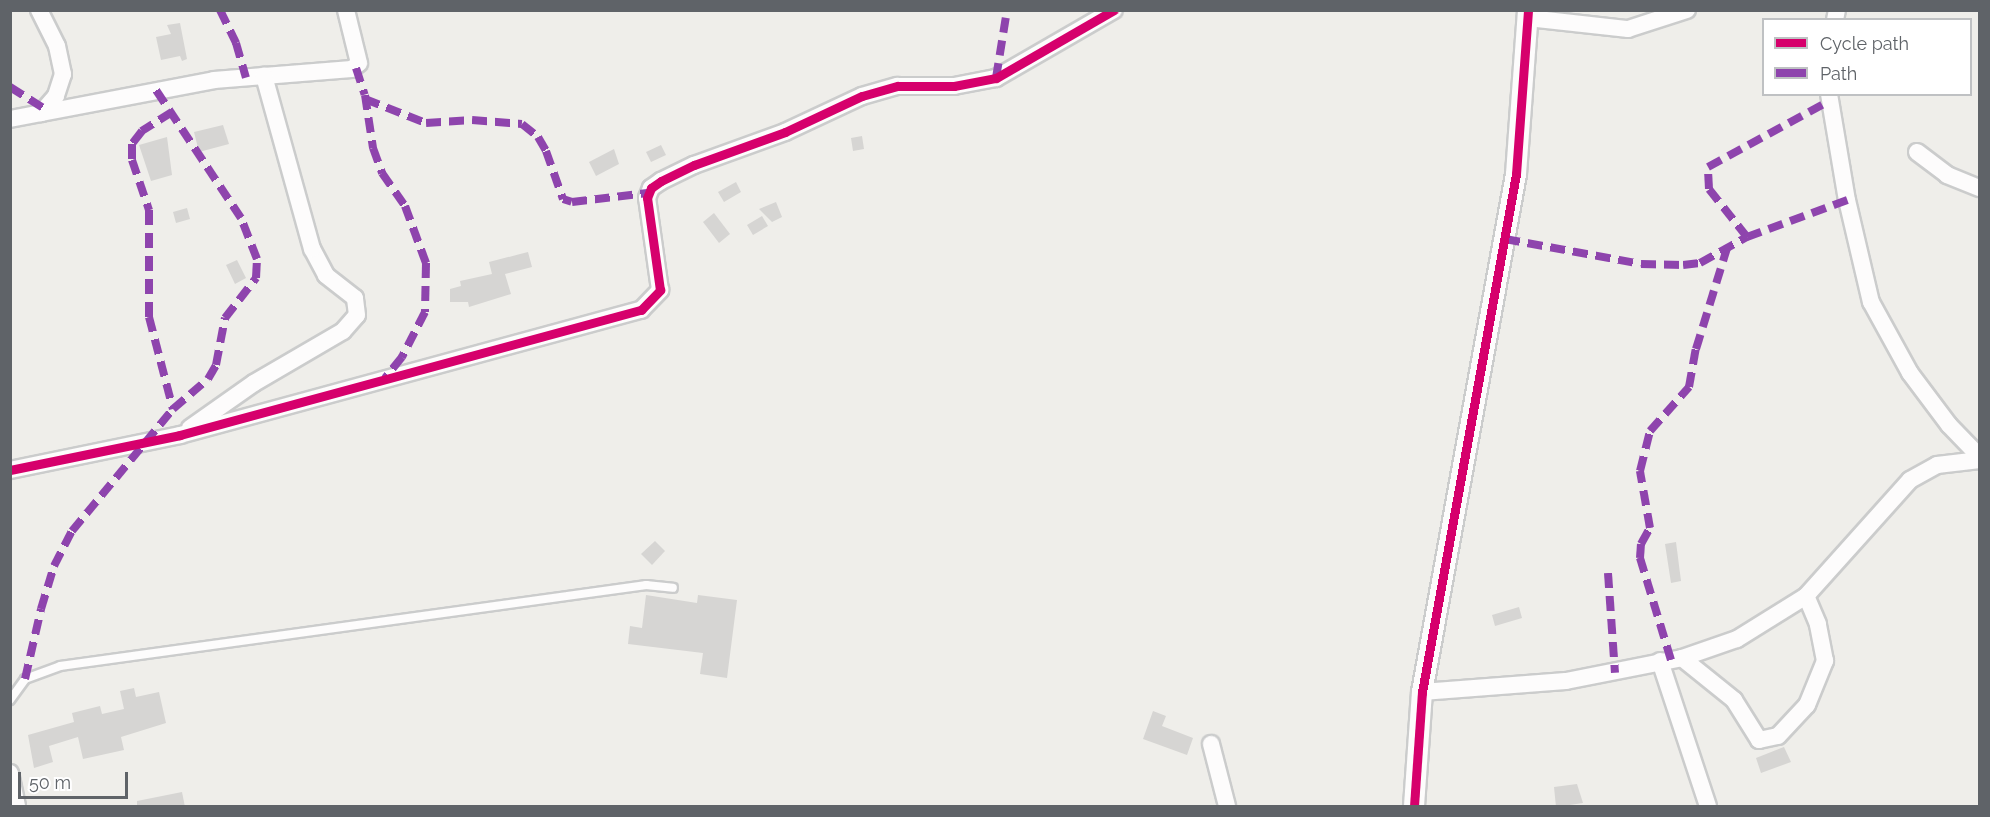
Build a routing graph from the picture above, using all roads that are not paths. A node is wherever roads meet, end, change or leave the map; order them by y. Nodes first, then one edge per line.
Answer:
1 (39, 10) edge
2 (346, 10) edge
3 (1114, 10) edge
4 (1687, 10) edge
5 (1528, 14) edge
6 (264, 76) junction
7 (1829, 96) edge
8 (41, 113) junction
9 (10, 119) edge
10 (1917, 152) dead end
11 (1980, 188) edge
12 (180, 435) junction
13 (1980, 459) edge
14 (10, 470) edge
15 (673, 588) dead end
16 (1806, 596) junction
17 (1682, 658) junction
18 (1660, 662) junction
19 (1422, 692) junction
20 (10, 700) edge
21 (1211, 744) dead end
22 (10, 773) edge
23 (17, 807) edge
24 (1227, 807) edge
25 (1414, 807) edge
26 (1708, 807) edge

1 - 8 street
2 - 6 street
3 - 12 street
4 - 5 street
5 - 19 street
6 - 8 street
6 - 12 street
7 - 13 street
8 - 9 street
10 - 11 street
12 - 14 street
13 - 16 street
15 - 20 lane
16 - 17 street
16 - 17 street
17 - 18 street
18 - 19 street
18 - 26 street
19 - 25 street
21 - 24 street
22 - 23 street

